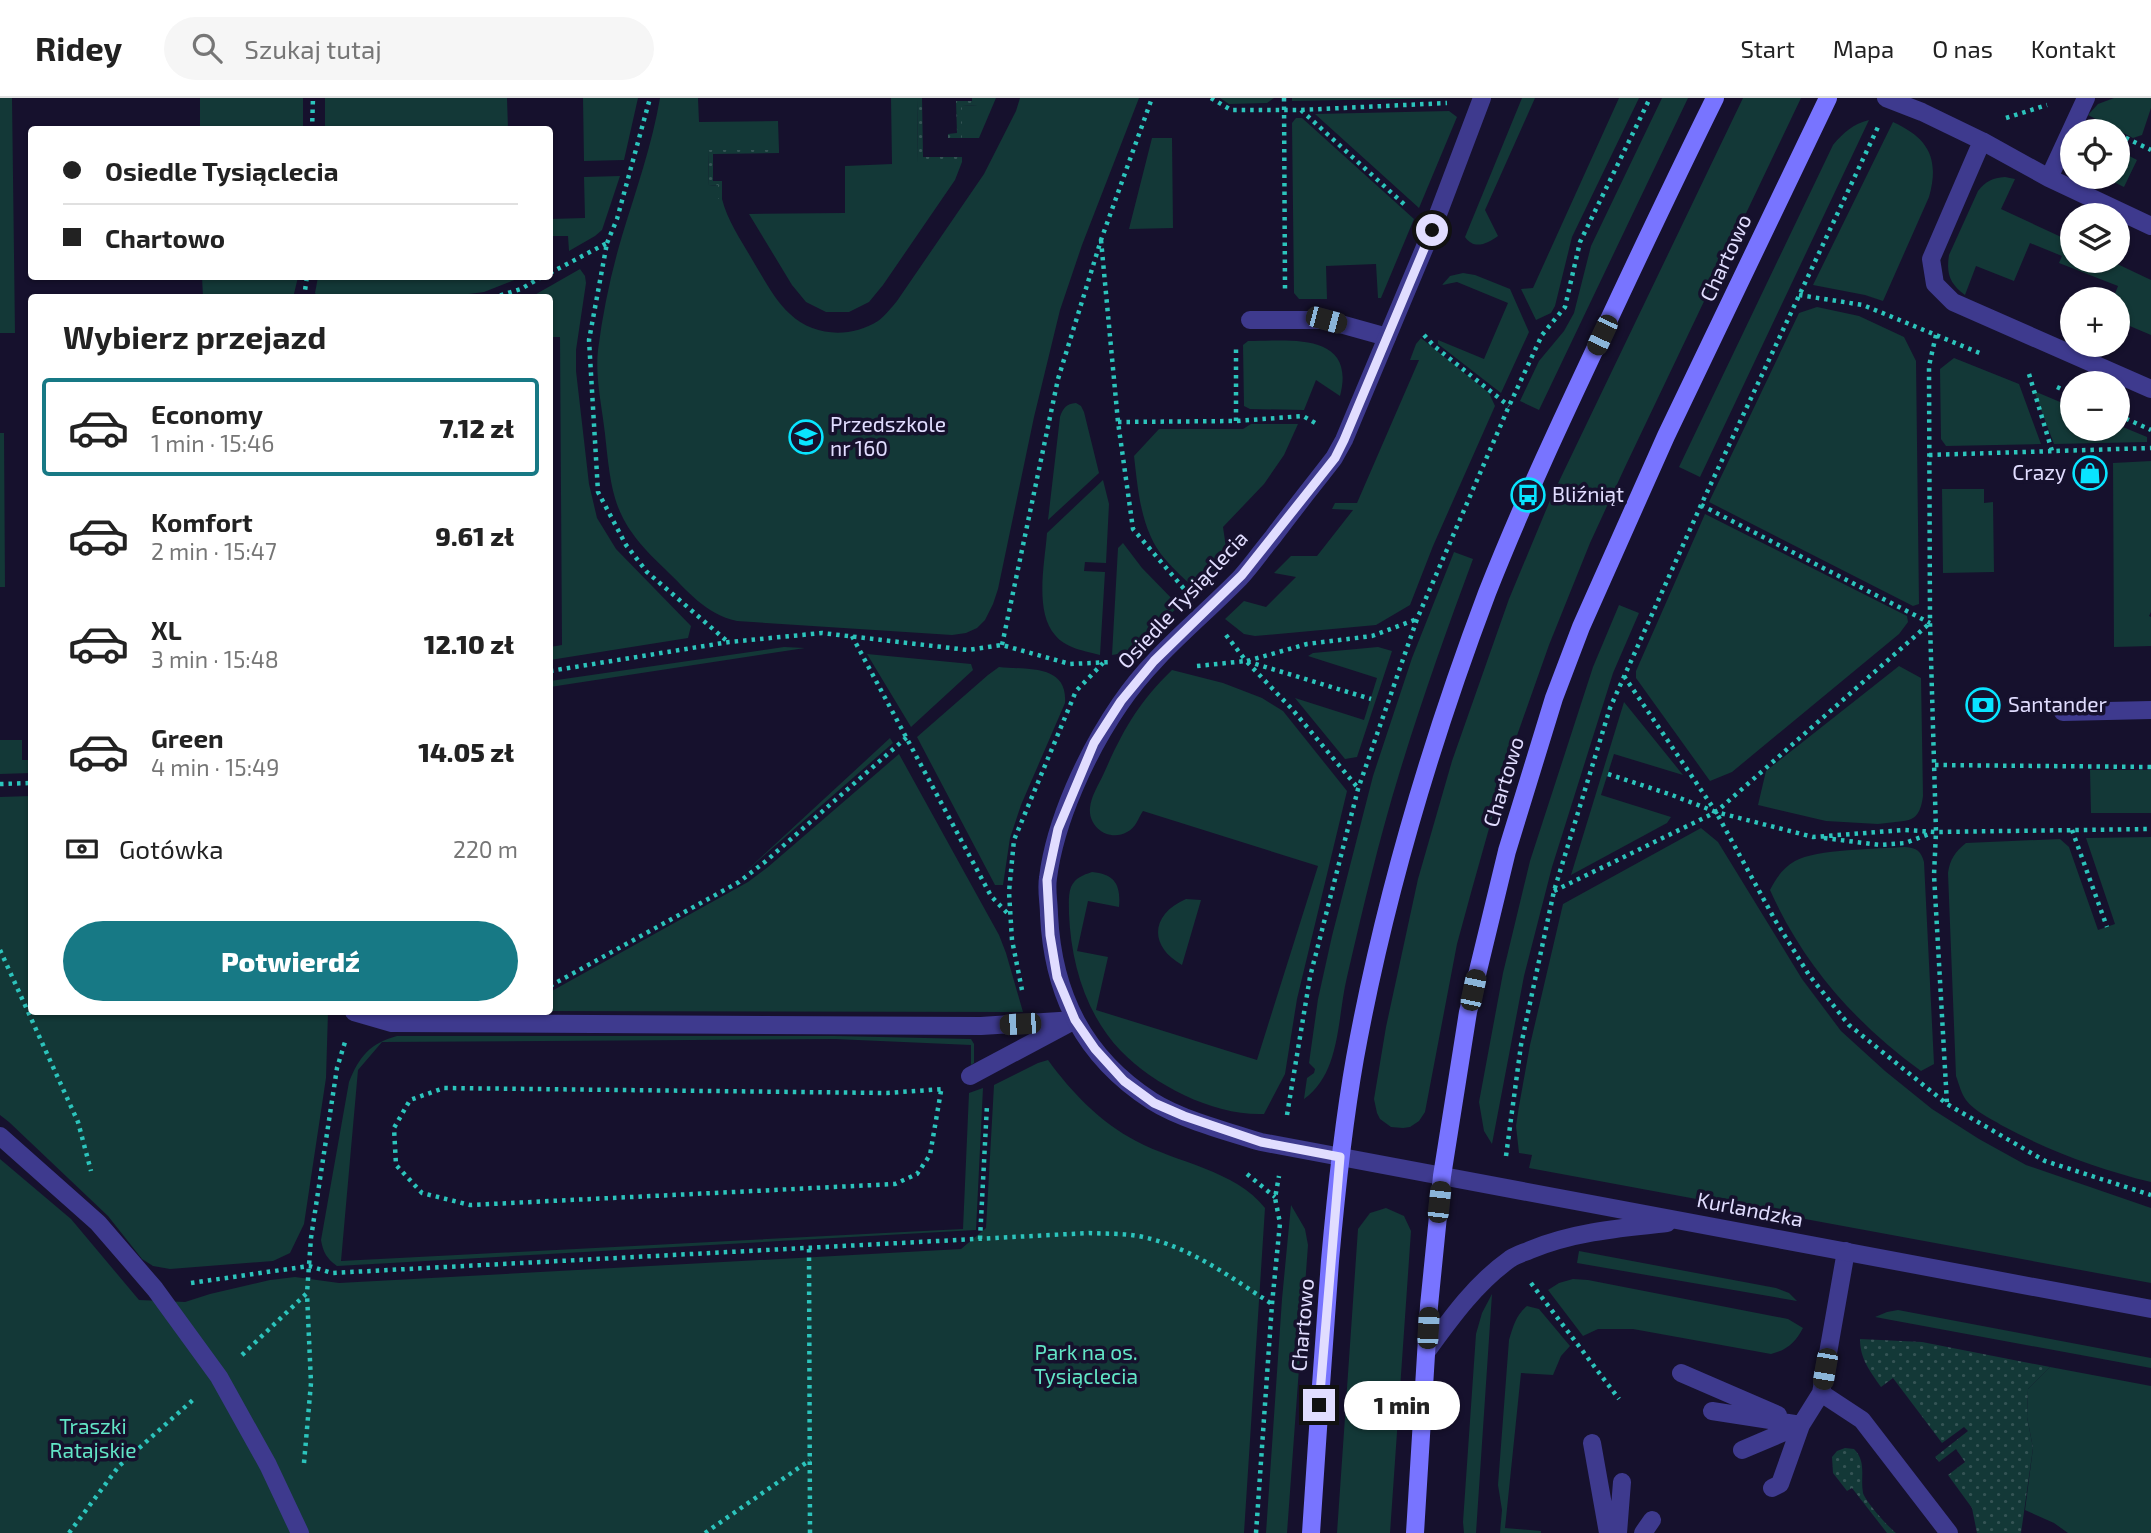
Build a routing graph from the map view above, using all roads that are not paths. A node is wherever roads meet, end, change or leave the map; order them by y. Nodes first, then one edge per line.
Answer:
1 (1714, 98) edge
2 (1828, 98) edge
3 (1886, 98) edge
4 (2086, 98) edge
5 (1480, 101) edge
6 (1982, 141) junction
7 (2049, 178) junction
8 (2151, 226) edge
9 (1250, 320) dead end
10 (1387, 337) junction
11 (2151, 388) edge
12 (2151, 710) edge
13 (2063, 712) dead end
14 (364, 1015) edge
15 (1075, 1020) junction
16 (970, 1076) dead end
17 (0, 1136) edge
18 (1340, 1157) junction
19 (1442, 1176) junction
20 (1687, 1221) junction
21 (1846, 1251) junction
22 (2151, 1309) edge
23 (1427, 1351) junction
24 (1681, 1373) dead end
25 (1821, 1393) junction
26 (1712, 1411) dead end
27 (1801, 1425) junction
28 (1592, 1443) dead end
29 (1742, 1450) dead end
30 (1622, 1482) dead end
31 (1772, 1488) dead end
32 (300, 1533) edge
33 (1311, 1533) edge
34 (1415, 1533) edge
35 (1608, 1533) edge
36 (1618, 1533) edge
37 (1949, 1533) edge

1 - 18 street, Chartowo
2 - 19 street, Chartowo
3 - 6 street
4 - 7 street
5 - 10 street, Osiedle Tysiąclecia
6 - 7 street
6 - 11 street
7 - 8 street
9 - 10 street
10 - 15 street, Osiedle Tysiąclecia
12 - 13 street
14 - 15 street
15 - 16 street
15 - 18 street, Osiedle Tysiąclecia
17 - 32 street
18 - 19 street, Kurlandzka
18 - 33 street, Chartowo
19 - 20 street, Kurlandzka
19 - 23 street, Chartowo
20 - 21 street, Kurlandzka
20 - 23 street
21 - 22 street, Kurlandzka
21 - 25 street
23 - 34 street, Chartowo
24 - 27 street
25 - 27 street
25 - 37 street
26 - 27 street
27 - 29 street
27 - 31 street
28 - 35 street
30 - 36 street

